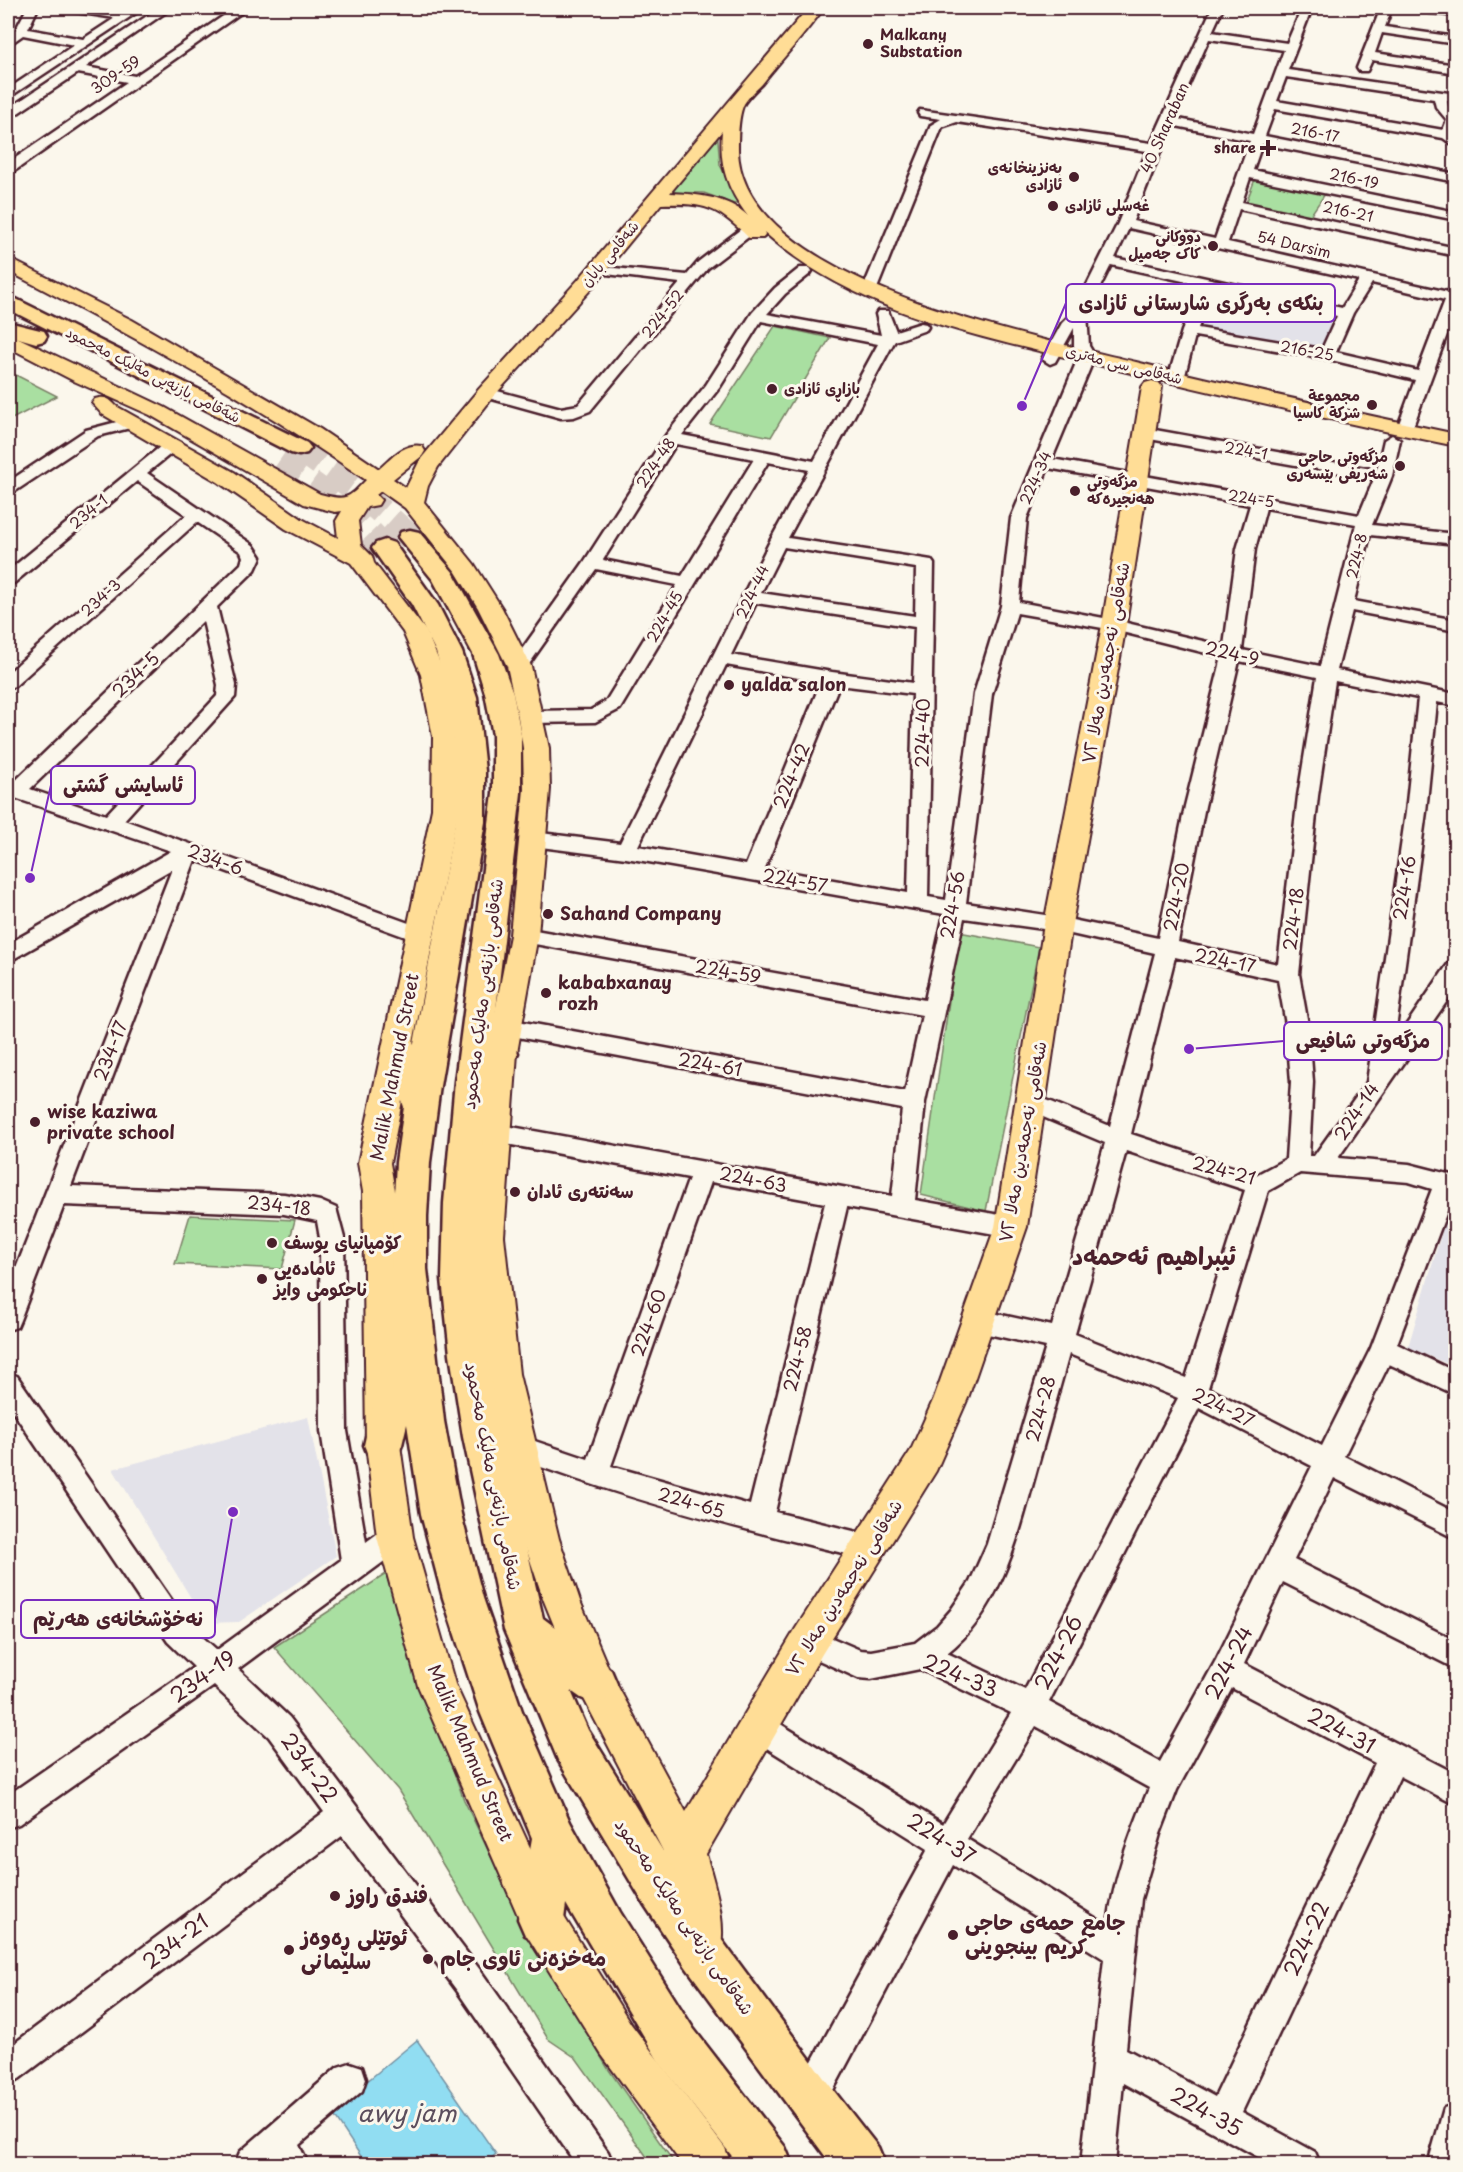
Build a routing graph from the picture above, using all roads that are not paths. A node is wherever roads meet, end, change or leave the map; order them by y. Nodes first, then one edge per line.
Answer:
1 (32, 8) edge
2 (69, 8) edge
3 (139, 8) edge
4 (166, 8) edge
5 (242, 8) edge
6 (1217, 8) edge
7 (1307, 8) edge
8 (1386, 8) edge
9 (1453, 11) edge
10 (126, 16) junction
11 (1406, 18) edge
12 (798, 20) edge
13 (1377, 30) junction
14 (21, 31) junction
15 (1205, 35) junction
16 (8, 40) edge
17 (1455, 41) edge
18 (85, 43) junction
19 (1292, 47) junction
20 (1368, 56) junction
21 (77, 69) junction
22 (1455, 69) edge
23 (1281, 72) junction
24 (137, 80) junction
25 (1357, 84) junction
26 (8, 94) edge
27 (1440, 96) junction
28 (1455, 98) edge
29 (1270, 104) junction
30 (735, 105) junction
31 (8, 114) edge
32 (1168, 121) junction
33 (1258, 139) junction
34 (1156, 148) junction
35 (1451, 156) edge
36 (9, 167) edge
37 (1246, 173) junction
38 (656, 198) junction
39 (1234, 204) junction
40 (1327, 207) junction
41 (1455, 216) edge
42 (1125, 223) junction
43 (750, 229) junction
44 (1220, 245) junction
45 (1455, 252) edge
46 (789, 253) junction
47 (1106, 260) junction
48 (8, 264) edge
49 (598, 269) junction
50 (805, 271) junction
51 (1367, 279) junction
52 (691, 280) junction
53 (8, 282) edge
54 (1209, 283) junction
55 (585, 284) junction
56 (869, 291) junction
57 (1454, 295) edge
58 (548, 297) dead end
59 (8, 301) edge
60 (1080, 313) junction
61 (1346, 313) junction
62 (883, 314) junction
63 (757, 316) junction
64 (8, 320) edge
65 (921, 327) junction
66 (8, 329) edge
67 (1189, 331) junction
68 (36, 336) junction
69 (8, 339) edge
70 (888, 340) junction
71 (138, 350) junction
72 (1053, 354) junction
73 (1327, 354) junction
74 (1084, 362) junction
75 (151, 374) junction
76 (212, 374) junction
77 (1424, 377) junction
78 (1164, 383) junction
79 (486, 393) junction
80 (111, 401) junction
81 (132, 423) junction
82 (1144, 433) junction
83 (1398, 434) junction
84 (672, 438) junction
85 (1455, 440) edge
86 (172, 445) junction
87 (298, 448) tunnel mouth
88 (1455, 454) edge
89 (421, 458) junction
90 (763, 458) junction
91 (279, 460) tunnel mouth
92 (1044, 462) junction
93 (818, 467) junction
94 (136, 473) junction
95 (1384, 477) junction
96 (8, 481) edge
97 (1136, 482) junction
98 (294, 487) junction
99 (8, 489) edge
100 (1260, 500) junction
101 (357, 503) junction
102 (389, 508) junction
103 (195, 515) junction
104 (1365, 525) junction
105 (1455, 539) edge
106 (778, 541) junction
107 (591, 563) junction
108 (8, 579) edge
109 (685, 582) junction
110 (751, 597) junction
111 (1345, 604) junction
112 (208, 605) junction
113 (1010, 606) junction
114 (925, 623) junction
115 (1114, 625) junction
116 (1455, 626) edge
117 (1232, 654) junction
118 (721, 659) junction
119 (441, 664) junction
120 (519, 666) junction
121 (1327, 675) junction
122 (832, 678) junction
123 (8, 682) edge
124 (924, 690) junction
125 (1428, 695) junction
126 (1455, 700) edge
127 (531, 717) junction
128 (12, 790) edge
129 (110, 824) junction
130 (532, 839) junction
131 (189, 850) junction
132 (626, 851) junction
133 (753, 873) junction
134 (918, 903) junction
135 (955, 909) junction
136 (1058, 924) junction
137 (421, 935) junction
138 (524, 935) junction
139 (1166, 949) junction
140 (8, 953) edge
141 (1455, 969) edge
142 (1288, 974) junction
143 (933, 1009) junction
144 (505, 1040) junction
145 (399, 1045) junction
146 (1378, 1081) junction
147 (914, 1102) junction
148 (1032, 1103) junction
149 (420, 1108) junction
150 (482, 1122) junction
151 (1118, 1139) junction
152 (1296, 1164) junction
153 (1320, 1166) junction
154 (703, 1171) junction
155 (1258, 1185) junction
156 (1450, 1185) edge
157 (56, 1195) junction
158 (838, 1196) junction
159 (903, 1206) junction
160 (1011, 1227) junction
161 (413, 1308) junction
162 (8, 1320) edge
163 (979, 1321) junction
164 (1060, 1339) junction
165 (1383, 1349) junction
166 (8, 1384) edge
167 (1455, 1384) edge
168 (1194, 1393) junction
169 (383, 1445) junction
170 (518, 1447) junction
171 (1330, 1462) junction
172 (595, 1475) junction
173 (759, 1522) junction
174 (1455, 1527) edge
175 (395, 1537) junction
176 (868, 1546) junction
177 (356, 1566) junction
178 (1278, 1566) junction
179 (525, 1630) junction
180 (809, 1641) junction
181 (921, 1655) junction
182 (1455, 1656) edge
183 (216, 1668) junction
184 (1226, 1670) junction
185 (596, 1684) junction
186 (1030, 1708) junction
187 (759, 1727) junction
188 (1393, 1758) junction
189 (1166, 1781) junction
190 (1455, 1790) edge
191 (8, 1813) edge
192 (344, 1816) junction
193 (554, 1838) junction
194 (948, 1843) junction
195 (686, 1853) junction
196 (660, 1888) junction
197 (541, 1919) junction
198 (702, 1951) junction
199 (1121, 1953) junction
200 (1110, 2058) junction
201 (8, 2068) edge
202 (350, 2079) dead end
203 (810, 2099) junction
204 (1221, 2120) junction
205 (1455, 2120) edge
206 (284, 2154) edge
207 (252, 2164) edge
208 (596, 2164) edge
209 (709, 2164) edge
210 (768, 2164) edge
211 (861, 2164) edge
212 (1098, 2164) edge
213 (1303, 2164) edge
214 (1445, 2164) edge

1 - 14 street
2 - 10 street
3 - 10 street
4 - 21 street
5 - 24 street, 309-59
6 - 15 street, 40 Sharaban
7 - 19 street
8 - 13 street
9 - 11 street
10 - 18 street
11 - 13 street
11 - 17 street
12 - 30 main road, شەقامی بابان
13 - 20 street
14 - 16 street
14 - 18 street
15 - 19 street
15 - 32 street, 40 Sharaban
18 - 26 street
19 - 23 street
20 - 22 street
20 - 25 street
21 - 24 street
21 - 31 street
23 - 25 street
23 - 29 street
24 - 36 street, 309-59
25 - 27 street
27 - 28 street
27 - 35 street
29 - 33 street
29 - 35 street
30 - 38 main road, شەقامی بابان
30 - 46 main road, شەقامی سی مەتری
32 - 33 street, 216-17
32 - 34 street, 40 Sharaban
33 - 35 street, 216-17
33 - 37 street
34 - 42 street, 40 Sharaban
34 - 56 street
37 - 39 street
37 - 40 street, 216-19
38 - 43 main road, شەقامی سی مەتری
38 - 49 main road, شەقامی بابان
39 - 40 street, 216-21
39 - 44 street
40 - 41 street, 216-19
40 - 45 street, 216-21
42 - 44 street, 54 Darsim
42 - 47 street, 40 Sharaban
43 - 46 main road, شەقامی سی مەتری
43 - 52 street, 224-52
44 - 51 street, 54 Darsim
46 - 50 main road, شەقامی سی مەتری
46 - 56 main road, شەقامی سی مەتری
47 - 54 street
47 - 60 street, 40 Sharaban
48 - 76 main road
49 - 52 street
49 - 55 main road, شەقامی بابان
49 - 55 main road
50 - 62 main road, شەقامی سی مەتری
50 - 63 street, 224-48
51 - 57 street, 54 Darsim
51 - 61 street
52 - 79 street, 224-52
53 - 71 main road
54 - 61 street
54 - 67 street
55 - 79 main road, شەقامی بابان
56 - 72 main road, شەقامی سی مەتری
57 - 77 street, 224-8
58 - 89 main road
59 - 75 highway, شەقامی بازنەیی مەلیک مەحمود
60 - 72 street, 40 Sharaban
60 - 74 street, 40 Sharaban
61 - 73 street
62 - 65 main road, شەقامی سی مەتری
62 - 70 street
63 - 70 street
63 - 84 street, 224-48
64 - 68 highway, شەقامی بازنەیی مەلیک مەحمود
65 - 70 street
65 - 72 main road, شەقامی سی مەتری
66 - 68 highway
67 - 73 street, 216-25
67 - 78 street
68 - 91 highway, شەقامی بازنەیی مەلیک مەحمود
69 - 80 main road
70 - 93 street, 224-44
71 - 75 main road
71 - 76 main road
72 - 74 main road, شەقامی سی مەتری
73 - 77 street, 216-25
74 - 78 main road, شەقامی سی مەتری
74 - 92 street, 224-34
75 - 87 highway, شەقامی بازنەیی مەلیک مەحمود
76 - 102 main road
77 - 83 street, 224-8
78 - 82 main road, شەقامی نەجمەدین مەلا ٧٢
78 - 83 main road, شەقامی سی مەتری
79 - 89 main road, شەقامی بابان
80 - 81 main road
80 - 96 street
80 - 98 main road
81 - 86 main road
81 - 99 street
82 - 95 street, 224-1
82 - 97 main road, شەقامی نەجمەدین مەلا ٧٢
83 - 85 main road, شەقامی سی مەتری
83 - 88 main road, شەقامی سی مەتری
83 - 95 street, 224-8
84 - 90 street
84 - 107 street, 224-48
86 - 94 street, 234-1
86 - 102 main road
89 - 102 main road
89 - 102 main road, شەقامی بابان
90 - 93 street
90 - 109 street, 224-45
92 - 97 street, 224-5
92 - 113 street, 224-34
93 - 106 street, 224-44
94 - 103 street
94 - 108 street, 234-1
95 - 104 street, 224-8
97 - 100 street, 224-5
97 - 115 main road, شەقامی نەجمەدین مەلا ٧٢
98 - 101 main road
98 - 102 main road, شەقامی بابان
100 - 104 street, 224-5
100 - 117 street, 224-20
101 - 102 main road
101 - 102 main road
102 - 119 highway, شەقامی بازنەیی مەلیک مەحمود
102 - 120 main road
102 - 150 highway, شەقامی بازنەیی مەلیک مەحمود
103 - 112 street, 234-5
103 - 123 street, 234-3
104 - 105 street, 224-5
104 - 111 street, 224-8
106 - 110 street, 224-44
106 - 114 street, 224-40
107 - 109 street
107 - 120 street, 224-48
109 - 127 street, 224-45
110 - 114 street
110 - 118 street, 224-44
111 - 116 street
111 - 121 street, 224-8
112 - 128 street, 234-5
112 - 129 street
113 - 115 street, 224-9
113 - 135 street, 224-56
114 - 124 street, 224-40
115 - 117 street, 224-9
115 - 136 main road, شەقامی نەجمەدین مەلا ٧٢
117 - 121 street, 224-9
117 - 139 street, 224-20
118 - 122 street
118 - 132 street, 224-44
119 - 137 main road, Malik Mahmud Street
119 - 149 highway, شەقامی بازنەیی مەلیک مەحمود
120 - 127 main road
121 - 125 street, 224-9
121 - 142 street, 224-18
122 - 124 street
122 - 133 street, 224-42
124 - 134 street, 224-40
125 - 126 street, 224-9
125 - 146 street, 224-16
127 - 130 main road
128 - 129 street, 234-6
129 - 131 street, 234-6
130 - 132 street, 224-57
130 - 138 main road
131 - 137 street, 234-6
131 - 140 street
131 - 157 street, 234-17
132 - 133 street, 224-57
133 - 134 street, 224-57
134 - 135 street, 224-57
135 - 136 street, 224-57
135 - 143 street, 224-56
136 - 139 street, 224-17
136 - 148 main road, شەقامی نەجمەدین مەلا ٧٢
137 - 145 main road, Malik Mahmud Street
138 - 143 street, 224-59
138 - 144 main road
139 - 142 street, 224-17
139 - 151 street, 224-20
141 - 146 street, 224-14
142 - 152 street, 224-18
143 - 147 street, 224-56
144 - 147 street, 224-61
144 - 150 main road
145 - 149 highway
145 - 169 main road, Malik Mahmud Street
146 - 153 street, 224-14
147 - 159 street, 224-56
148 - 151 street, 224-21
148 - 160 main road, شەقامی نەجمەدین مەلا ٧٢
149 - 161 highway, شەقامی بازنەیی مەلیک مەحمود
150 - 154 street, 224-63
150 - 170 main road
150 - 179 highway, شەقامی بازنەیی مەلیک مەحمود
151 - 155 street, 224-21
151 - 164 street, 224-28
152 - 153 street
152 - 155 street, 224-21
153 - 156 street
154 - 158 street, 224-63
154 - 172 street, 224-60
155 - 168 street, 224-26
156 - 165 street, 224-24
157 - 162 street, 234-17
157 - 177 street, 234-18
158 - 159 street, 224-63
158 - 173 street, 224-58
159 - 160 street, 224-63
160 - 163 main road, شەقامی نەجمەدین مەلا ٧٢
161 - 169 highway
161 - 193 highway, شەقامی بازنەیی مەلیک مەحمود
163 - 164 street, 224-27
163 - 176 main road, شەقامی نەجمەدین مەلا ٧٢
164 - 168 street, 224-27
164 - 181 street, 224-28
165 - 167 street
165 - 171 street, 224-24
166 - 183 street, 234-22
168 - 171 street, 224-27
168 - 186 street, 224-26
169 - 175 main road, Malik Mahmud Street
170 - 172 street, 224-65
170 - 185 main road
171 - 174 street, 224-27
171 - 178 street, 224-24
172 - 173 street, 224-65
173 - 176 street, 224-65
175 - 177 street, 234-19
175 - 197 main road, Malik Mahmud Street
176 - 180 main road, شەقامی نەجمەدین مەلا ٧٢
177 - 183 street, 234-19
178 - 182 street
178 - 184 street, 224-24
179 - 185 highway
179 - 196 highway, شەقامی بازنەیی مەلیک مەحمود
180 - 181 street, 224-33
180 - 187 main road, شەقامی نەجمەدین مەلا ٧٢
181 - 186 street, 224-33
183 - 191 street, 234-19
183 - 192 street, 234-22
184 - 188 street, 224-31
184 - 189 street, 224-24
185 - 195 main road
186 - 189 street, 224-33
186 - 194 street, 224-26
187 - 194 street, 224-37
187 - 195 main road, شەقامی نەجمەدین مەلا ٧٢
188 - 190 street, 224-31
188 - 204 street, 224-22
189 - 199 street, 224-24
192 - 201 street, 234-21
192 - 208 street, 234-22
193 - 197 highway
193 - 210 highway, شەقامی بازنەیی مەلیک مەحمود
194 - 199 street, 224-37
194 - 203 street, 224-26
195 - 196 main road, شەقامی نەجمەدین مەلا ٧٢
195 - 198 main road
196 - 198 highway, شەقامی بازنەیی مەلیک مەحمود
197 - 209 main road, Malik Mahmud Street
198 - 203 highway, شەقامی بازنەیی مەلیک مەحمود
199 - 200 street, 224-24
200 - 204 street, 224-35
200 - 212 street, 224-24
202 - 206 street
203 - 211 highway, شەقامی بازنەیی مەلیک مەحمود
204 - 213 street, 224-35
205 - 214 street
206 - 207 street

